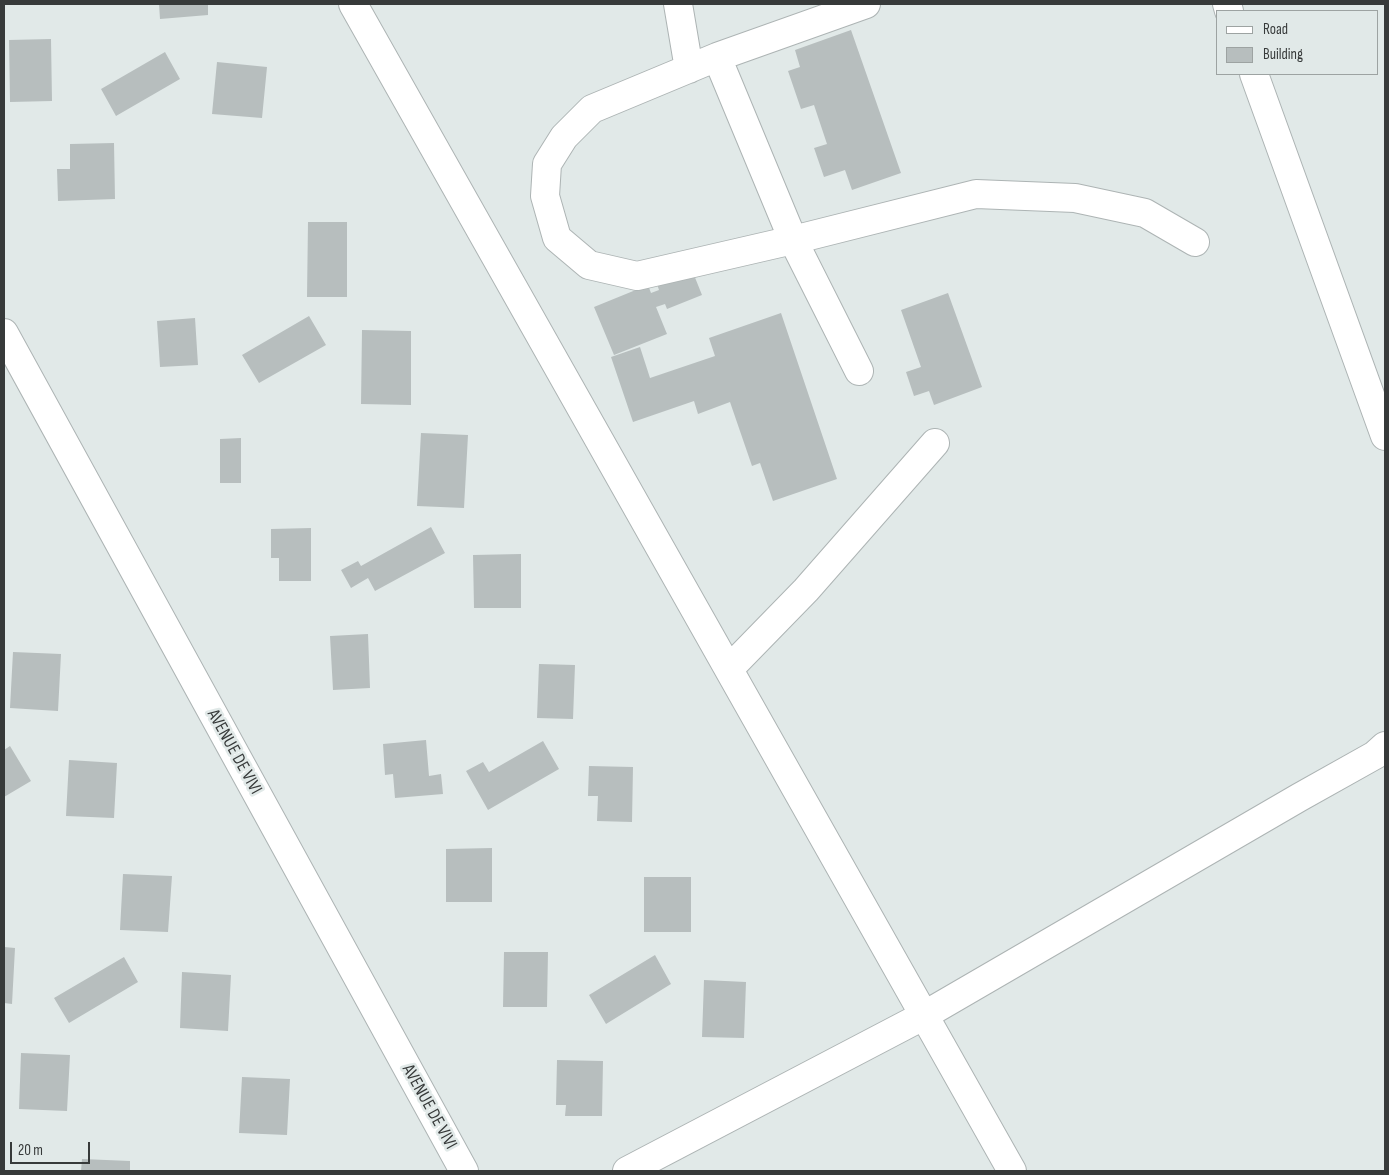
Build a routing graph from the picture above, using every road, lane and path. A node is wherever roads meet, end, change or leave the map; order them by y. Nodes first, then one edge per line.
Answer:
1 (353, 4) edge
2 (678, 4) edge
3 (866, 4) edge
4 (717, 57) junction
5 (689, 69) junction
6 (1254, 75) edge
7 (794, 240) junction
8 (1195, 242) dead end
9 (4, 333) edge
10 (859, 371) dead end
11 (1385, 436) edge
12 (935, 443) dead end
13 (729, 669) junction
14 (1385, 746) edge
15 (923, 1016) junction
16 (464, 1171) edge
17 (626, 1171) edge
18 (1012, 1171) edge

1 - 13 street
2 - 5 street
3 - 4 street
4 - 5 street
4 - 7 street
5 - 7 street
6 - 11 street
7 - 8 street
7 - 10 street
9 - 16 street, AVENUE DE VIVI
12 - 13 street
13 - 15 street
14 - 15 street
15 - 17 street
15 - 18 street

